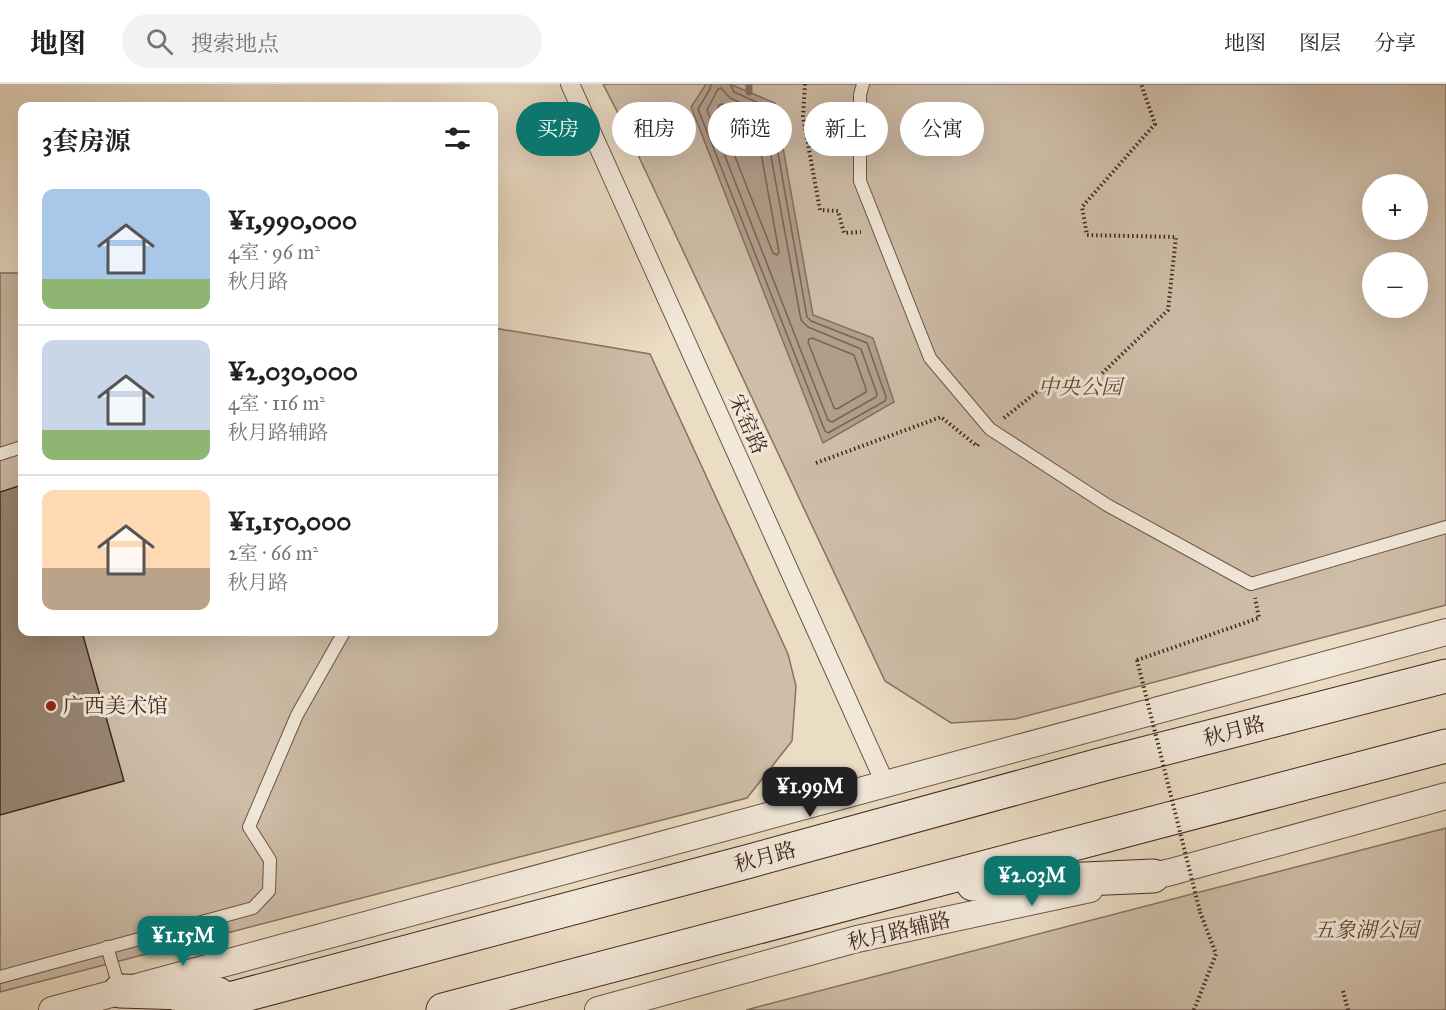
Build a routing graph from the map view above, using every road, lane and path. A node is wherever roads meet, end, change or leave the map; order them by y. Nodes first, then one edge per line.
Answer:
1 (570, 84) edge
2 (805, 84) edge
3 (863, 84) edge
4 (1140, 84) edge
5 (879, 231) junction
6 (990, 429) junction
7 (18, 448) edge
8 (0, 454) edge
9 (816, 463) dead end
10 (1446, 527) edge
11 (1251, 584) junction
12 (1446, 632) edge
13 (342, 636) edge
14 (1446, 676) edge
15 (1446, 746) edge
16 (885, 783) junction
17 (1446, 796) edge
18 (1153, 876) junction
19 (909, 886) junction
20 (107, 947) junction
21 (0, 977) edge
22 (120, 991) junction
23 (1343, 991) dead end
24 (243, 995) junction
25 (52, 1010) edge
26 (188, 1010) edge
27 (443, 1010) edge
28 (598, 1010) edge
29 (1194, 1010) edge
30 (1348, 1010) edge

1 - 16 street, 宋窑路
2 - 5 path
3 - 5 lane
4 - 6 path
5 - 6 lane
6 - 9 path
6 - 11 lane
7 - 8 lane
10 - 11 lane
11 - 29 path, bridge
12 - 16 street
13 - 20 lane
14 - 24 main road, 秋月路
15 - 19 main road
16 - 22 street
17 - 18 street, 秋月路辅路
18 - 19 main road
18 - 28 street, 秋月路辅路
19 - 27 main road
20 - 21 lane
20 - 22 lane
22 - 24 main road
22 - 25 street
23 - 30 path
24 - 26 main road, 秋月路

